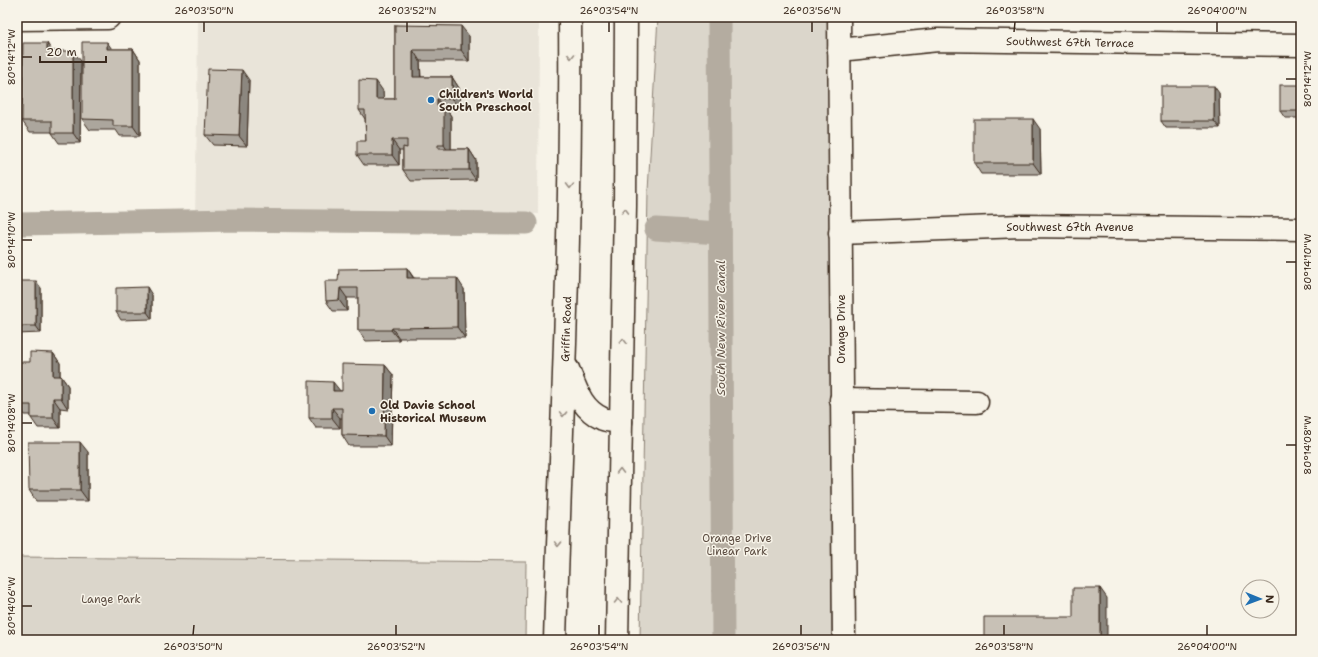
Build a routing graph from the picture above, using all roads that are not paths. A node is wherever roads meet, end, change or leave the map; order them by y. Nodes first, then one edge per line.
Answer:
1 (109, 17) edge
2 (570, 17) edge
3 (626, 17) edge
4 (839, 17) edge
5 (17, 19) edge
6 (1301, 45) edge
7 (839, 50) junction
8 (1301, 229) edge
9 (840, 233) junction
10 (565, 360) junction
11 (841, 400) junction
12 (977, 402) dead end
13 (621, 422) junction
14 (555, 640) edge
15 (617, 640) edge
16 (844, 640) edge

1 - 5 street
2 -> 10 street, Griffin Road
13 -> 3 street
4 - 7 street, Orange Drive
6 - 7 street, Southwest 67th Terrace
7 - 9 street, Orange Drive
8 - 9 street, Southwest 67th Avenue
9 - 11 street, Orange Drive
10 - 13 street
10 -> 14 street, Griffin Road
11 - 12 street
11 - 16 street, Orange Drive
15 -> 13 street

